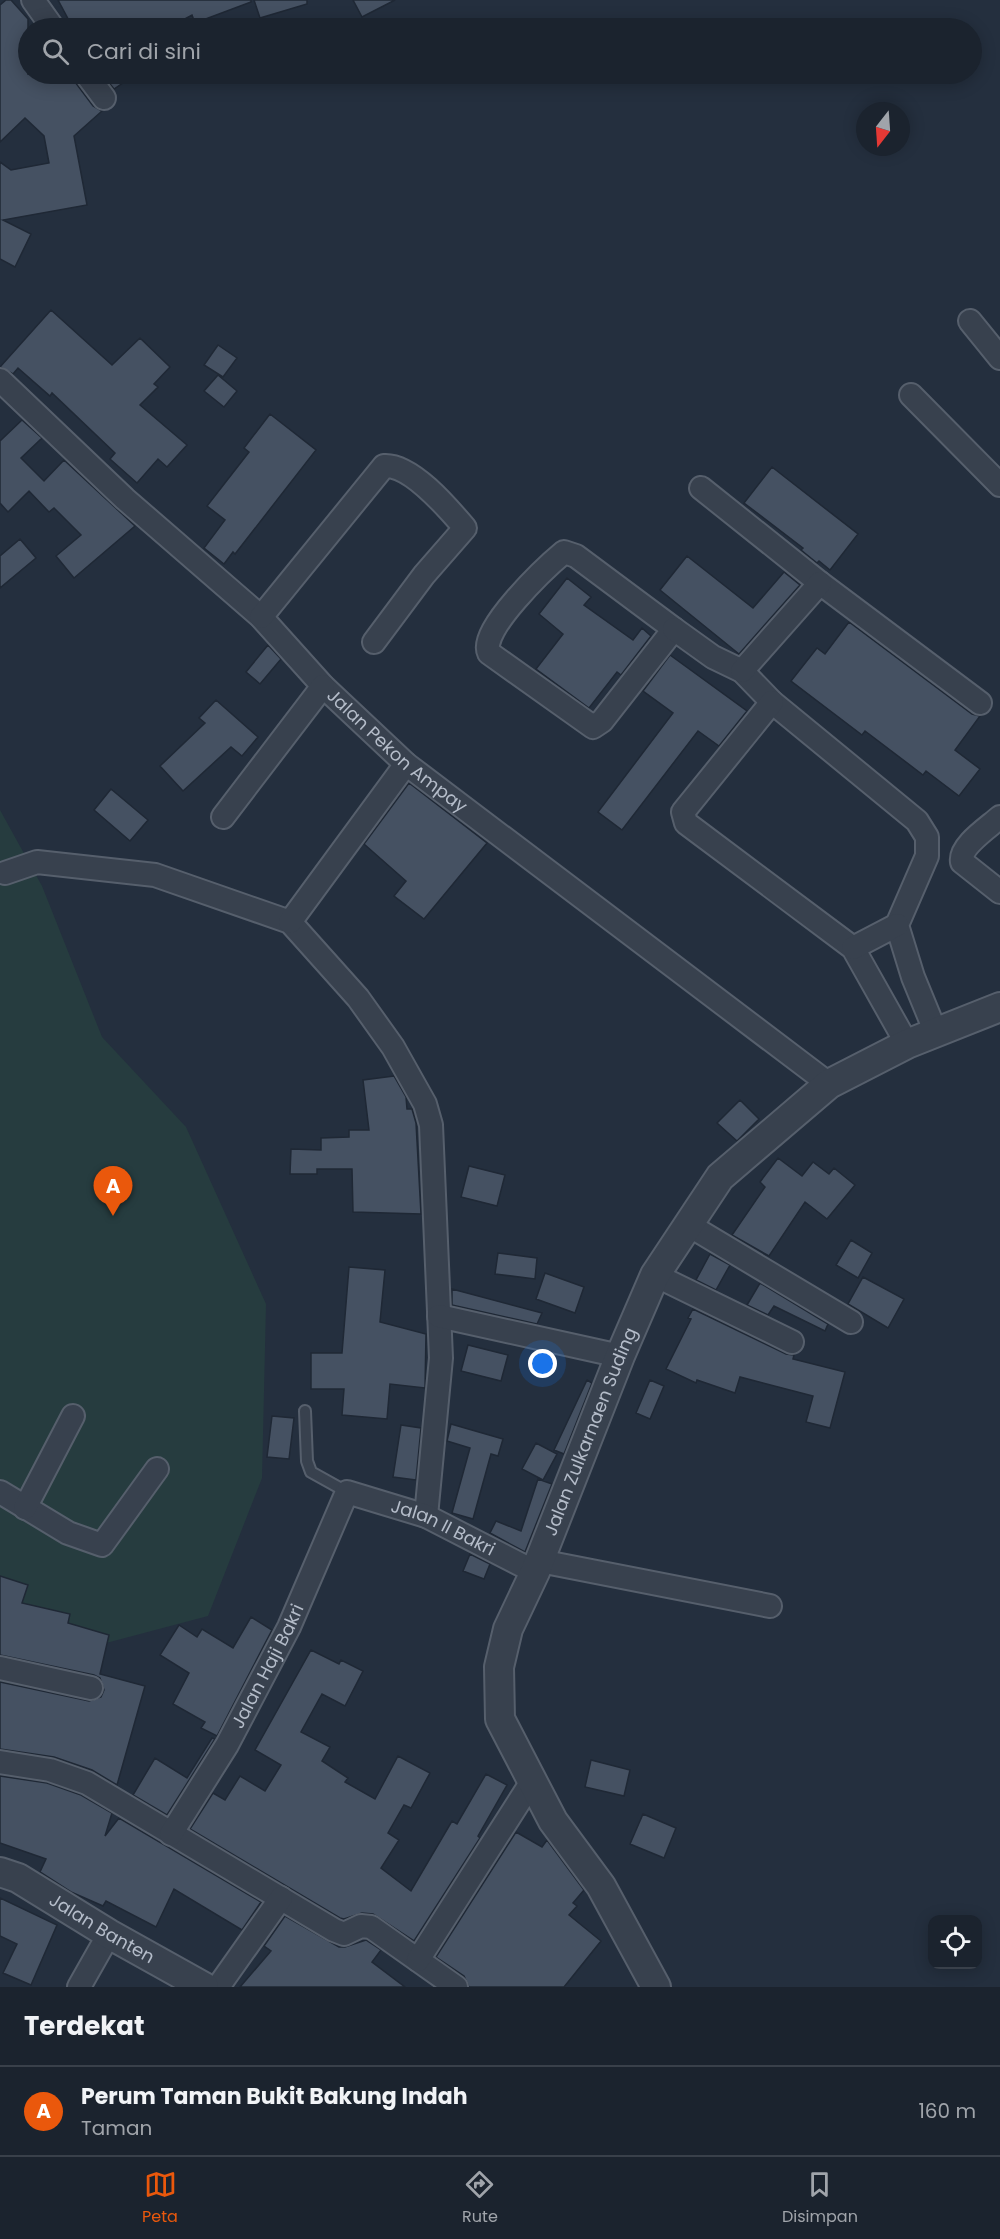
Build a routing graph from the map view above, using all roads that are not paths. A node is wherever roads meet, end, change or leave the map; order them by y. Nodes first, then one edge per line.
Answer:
1 (33, 0) edge
2 (46, 18) edge
3 (93, 84) edge
4 (104, 99) dead end
5 (970, 321) dead end
6 (1000, 358) edge
7 (0, 380) edge
8 (911, 395) dead end
9 (1000, 485) edge
10 (701, 488) dead end
11 (820, 583) junction
12 (261, 617) junction
13 (674, 629) junction
14 (374, 642) dead end
15 (742, 671) junction
16 (323, 686) junction
17 (772, 702) junction
18 (980, 703) dead end
19 (406, 764) junction
20 (223, 817) dead end
21 (1000, 817) edge
22 (2, 871) edge
23 (1000, 891) edge
24 (290, 922) junction
25 (897, 925) junction
26 (853, 948) junction
27 (913, 976) junction
28 (878, 990) junction
29 (1000, 1007) edge
30 (936, 1033) junction
31 (907, 1044) junction
32 (829, 1084) junction
33 (687, 1224) junction
34 (655, 1275) junction
35 (439, 1316) junction
36 (851, 1322) dead end
37 (792, 1342) dead end
38 (620, 1356) junction
39 (304, 1411) dead end
40 (73, 1416) dead end
41 (157, 1469) dead end
42 (0, 1492) edge
43 (347, 1492) junction
44 (25, 1509) junction
45 (426, 1516) junction
46 (538, 1566) junction
47 (770, 1606) dead end
48 (0, 1668) edge
49 (91, 1688) dead end
50 (0, 1762) edge
51 (531, 1783) junction
52 (171, 1834) junction
53 (0, 1872) edge
54 (281, 1898) junction
55 (109, 1934) junction
56 (418, 1960) junction
57 (79, 1987) edge
58 (204, 1987) edge
59 (218, 1987) edge
60 (456, 1987) edge
61 (656, 1987) edge

1 - 2 street
3 - 4 street
5 - 6 street
7 - 12 street, Jalan Pekon Ampay
8 - 9 street
10 - 11 street
11 - 15 street
11 - 18 street
12 - 14 street
12 - 16 street, Jalan Pekon Ampay
13 - 13 street
13 - 15 street
15 - 17 street
16 - 19 street, Jalan Pekon Ampay
16 - 20 street
17 - 25 street
17 - 26 street
19 - 24 street
19 - 32 street, Jalan Pekon Ampay
21 - 23 street
22 - 24 street
24 - 35 street
25 - 26 street
25 - 27 street
26 - 28 street
27 - 28 street
27 - 30 street
28 - 31 street
29 - 30 street, Jalan Zulkarnaen Suding
30 - 31 street, Jalan Zulkarnaen Suding
31 - 32 street, Jalan Zulkarnaen Suding
32 - 33 street, Jalan Zulkarnaen Suding
33 - 34 street, Jalan Zulkarnaen Suding
33 - 36 street
34 - 37 street
34 - 38 street, Jalan Zulkarnaen Suding
35 - 38 street
35 - 45 street
38 - 46 street, Jalan Zulkarnaen Suding
39 - 43 lane
40 - 44 street
41 - 44 street
42 - 44 street
43 - 45 street, Jalan II Bakri
43 - 52 street, Jalan Haji Bakri
45 - 46 street, Jalan II Bakri
46 - 47 street, Jalan II Bakri
46 - 51 street, Jalan Zulkarnaen Suding
48 - 49 street
50 - 52 street
51 - 56 street
51 - 61 street, Jalan Zulkarnaen Suding
52 - 54 street
53 - 55 street, Jalan Banten
54 - 56 street
54 - 59 street
55 - 57 street
55 - 58 street, Jalan Banten
56 - 60 street

